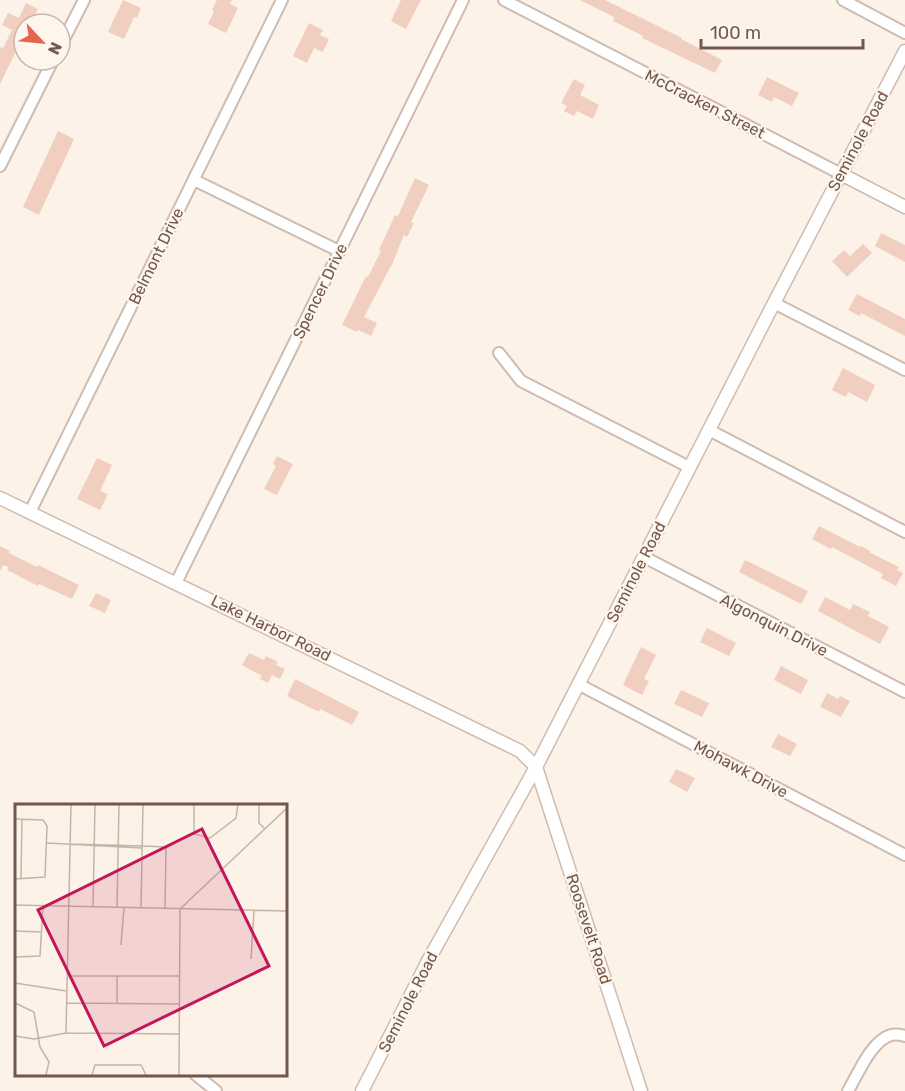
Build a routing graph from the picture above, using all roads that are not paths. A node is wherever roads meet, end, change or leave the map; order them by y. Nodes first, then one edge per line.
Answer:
1 (84, 0) edge
2 (282, 0) edge
3 (463, 0) edge
4 (504, 0) edge
5 (843, 0) edge
6 (72, 24) edge
7 (905, 33) edge
8 (905, 51) edge
9 (47, 72) edge
10 (0, 166) edge
11 (841, 174) junction
12 (194, 180) junction
13 (905, 207) edge
14 (339, 251) junction
15 (774, 303) junction
16 (500, 353) dead end
17 (905, 370) edge
18 (709, 430) junction
19 (689, 467) junction
20 (0, 498) edge
21 (30, 512) junction
22 (905, 532) edge
23 (644, 557) junction
24 (176, 583) junction
25 (578, 684) junction
26 (905, 692) edge
27 (536, 767) junction
28 (905, 855) edge
29 (905, 1036) edge
30 (197, 1076) edge
31 (216, 1091) edge
32 (362, 1091) edge
33 (642, 1091) edge
34 (848, 1091) edge

1 - 6 street
2 - 12 street, Belmont Drive
3 - 14 street, Spencer Drive
4 - 11 street, McCracken Street
5 - 7 street
8 - 11 street, Seminole Road
9 - 10 street
11 - 13 street, McCracken Street
11 - 15 street, Seminole Road
12 - 14 street
12 - 21 street, Belmont Drive
14 - 24 street, Spencer Drive
15 - 17 street
15 - 18 street, Seminole Road
16 - 19 street
18 - 19 street, Seminole Road
18 - 22 street
19 - 23 street, Seminole Road
20 - 21 street, Lake Harbor Road
21 - 24 street, Lake Harbor Road
23 - 25 street, Seminole Road
23 - 26 street, Algonquin Drive
24 - 27 street, Lake Harbor Road
25 - 27 street, Seminole Road
25 - 28 street, Mohawk Drive
27 - 32 street, Seminole Road
27 - 33 street, Roosevelt Road
29 - 34 street
30 - 31 street

